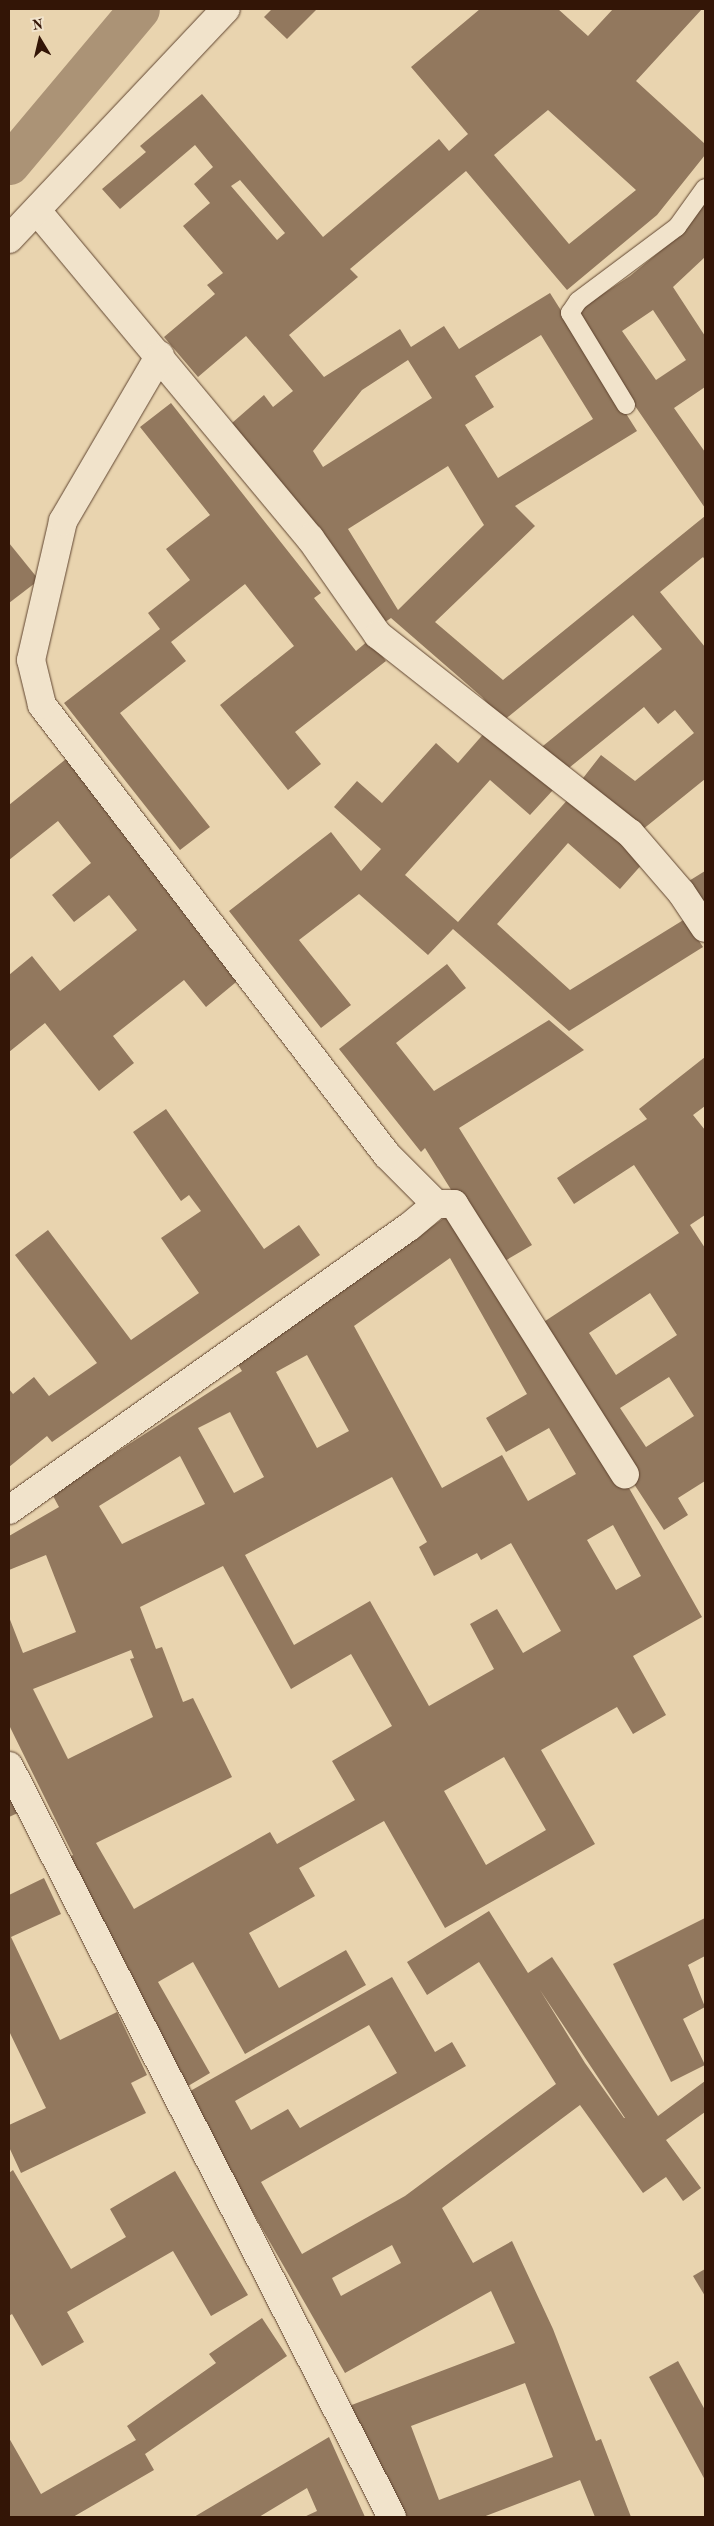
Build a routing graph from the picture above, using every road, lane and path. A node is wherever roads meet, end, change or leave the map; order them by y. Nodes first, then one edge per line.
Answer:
1 (226, 9) edge
2 (705, 188) edge
3 (38, 212) junction
4 (9, 240) edge
5 (160, 355) junction
6 (626, 405) dead end
7 (705, 928) edge
8 (436, 1204) junction
9 (625, 1475) dead end
10 (9, 1510) edge
11 (9, 1766) edge
12 (392, 2517) edge

1 - 3 street
2 - 6 lane
3 - 4 street
3 - 5 street
5 - 7 street
5 - 8 street
8 - 9 street
8 - 10 street
11 - 12 street

